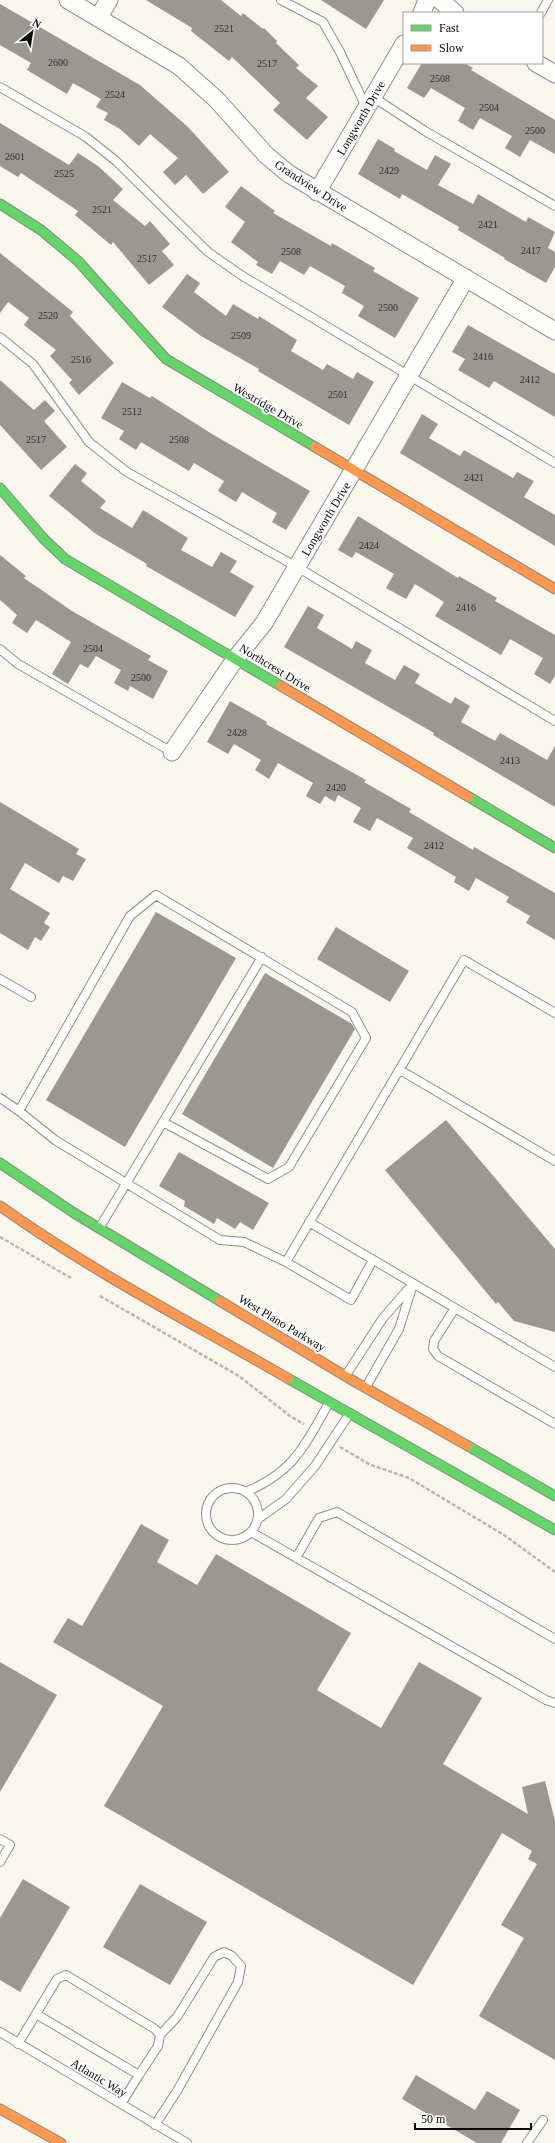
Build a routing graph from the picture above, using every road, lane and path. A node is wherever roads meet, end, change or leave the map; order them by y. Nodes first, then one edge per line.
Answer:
1 (68, 0) edge
2 (109, 0) edge
3 (281, 0) edge
4 (427, 0) edge
5 (440, 0) edge
6 (548, 0) edge
7 (422, 12) edge
8 (454, 12) edge
9 (542, 12) edge
10 (98, 18) junction
11 (403, 46) edge
12 (538, 64) edge
13 (555, 74) edge
14 (0, 87) edge
15 (370, 102) junction
16 (317, 192) junction
17 (0, 204) edge
18 (555, 206) edge
19 (466, 278) junction
20 (555, 331) edge
21 (0, 337) edge
22 (410, 375) junction
23 (555, 463) edge
24 (355, 470) junction
25 (0, 488) edge
26 (297, 567) junction
27 (555, 589) edge
28 (0, 650) edge
29 (236, 658) junction
30 (555, 721) edge
31 (172, 752) joint
32 (555, 848) edge
33 (262, 957) junction
34 (0, 979) edge
35 (31, 997) dead end
36 (555, 1013) edge
37 (400, 1070) junction
38 (0, 1098) edge
39 (19, 1111) junction
40 (163, 1122) junction
41 (555, 1162) edge
42 (0, 1163) edge
43 (125, 1183) junction
44 (0, 1206) edge
45 (308, 1222) junction
46 (99, 1228) junction
47 (0, 1237) edge
48 (373, 1260) junction
49 (286, 1262) junction
50 (71, 1278) dead end
51 (413, 1284) junction
52 (100, 1296) dead end
53 (455, 1308) junction
54 (555, 1367) edge
55 (343, 1379) junction
56 (364, 1391) junction
57 (332, 1399) junction
58 (352, 1410) junction
59 (555, 1424) edge
60 (308, 1427) dead end
61 (341, 1447) dead end
62 (246, 1492) junction
63 (555, 1496) edge
64 (258, 1519) junction
65 (555, 1530) edge
66 (251, 1532) junction
67 (296, 1558) junction
68 (555, 1572) edge
69 (555, 1639) edge
70 (555, 1703) edge
71 (0, 1839) edge
72 (0, 1862) edge
73 (36, 2014) junction
74 (0, 2032) edge
75 (160, 2035) junction
76 (18, 2044) junction
77 (139, 2074) junction
78 (121, 2104) junction
79 (0, 2109) edge
80 (543, 2120) dead end
81 (155, 2124) junction
82 (61, 2143) edge
83 (187, 2143) edge
84 (527, 2143) edge

1 - 10 street, Grandview Drive
2 - 10 street
3 - 15 lane
4 - 7 street
5 - 8 street
6 - 9 lane
10 - 16 street, Grandview Drive
11 - 15 street, Longworth Drive
12 - 13 street
14 - 22 lane
15 - 16 street, Longworth Drive
15 - 18 lane
16 - 19 street, Grandview Drive
17 - 24 main road, Westridge Drive
19 - 20 street, Grandview Drive
19 - 22 street, Longworth Drive
21 - 26 lane
22 - 23 lane
22 - 24 street, Longworth Drive
24 - 26 street, Longworth Drive
24 - 27 main road, Westridge Drive
25 - 29 main road, Northcrest Drive
26 - 29 street, Longworth Drive
26 - 30 lane
28 - 31 lane
29 - 31 street, Longworth Drive
29 - 32 main road, Northcrest Drive
33 - 39 lane
33 - 40 lane
33 - 40 lane
34 - 35 lane
36 - 37 lane
37 - 41 lane
37 - 45 lane
38 - 39 lane
39 - 43 lane
40 - 43 lane
42 - 46 main road, West Plano Parkway
43 - 46 lane
43 - 49 lane
44 - 57 main road
45 - 48 lane
45 - 49 lane
46 - 55 main road, West Plano Parkway
47 - 50 path
48 - 49 lane
48 - 51 lane
51 - 53 lane
51 - 55 lane
51 - 56 lane
52 - 60 path
53 - 54 lane
53 - 59 lane
55 - 56 main road, West Plano Parkway
56 - 63 main road, West Plano Parkway
57 - 58 main road
57 - 62 lane
58 - 64 lane
58 - 65 main road
61 - 68 path
62 - 64 lane
62 - 66 lane
64 - 66 lane
66 - 67 lane
67 - 69 lane
67 - 70 lane
71 - 72 lane
73 - 75 lane
73 - 76 lane
73 - 77 lane
74 - 76 lane, Atlantic Way
75 - 77 lane
75 - 81 lane
76 - 78 lane, Atlantic Way
77 - 78 lane
78 - 81 lane, Atlantic Way
79 - 82 main road
80 - 84 lane
81 - 83 lane, Atlantic Way

